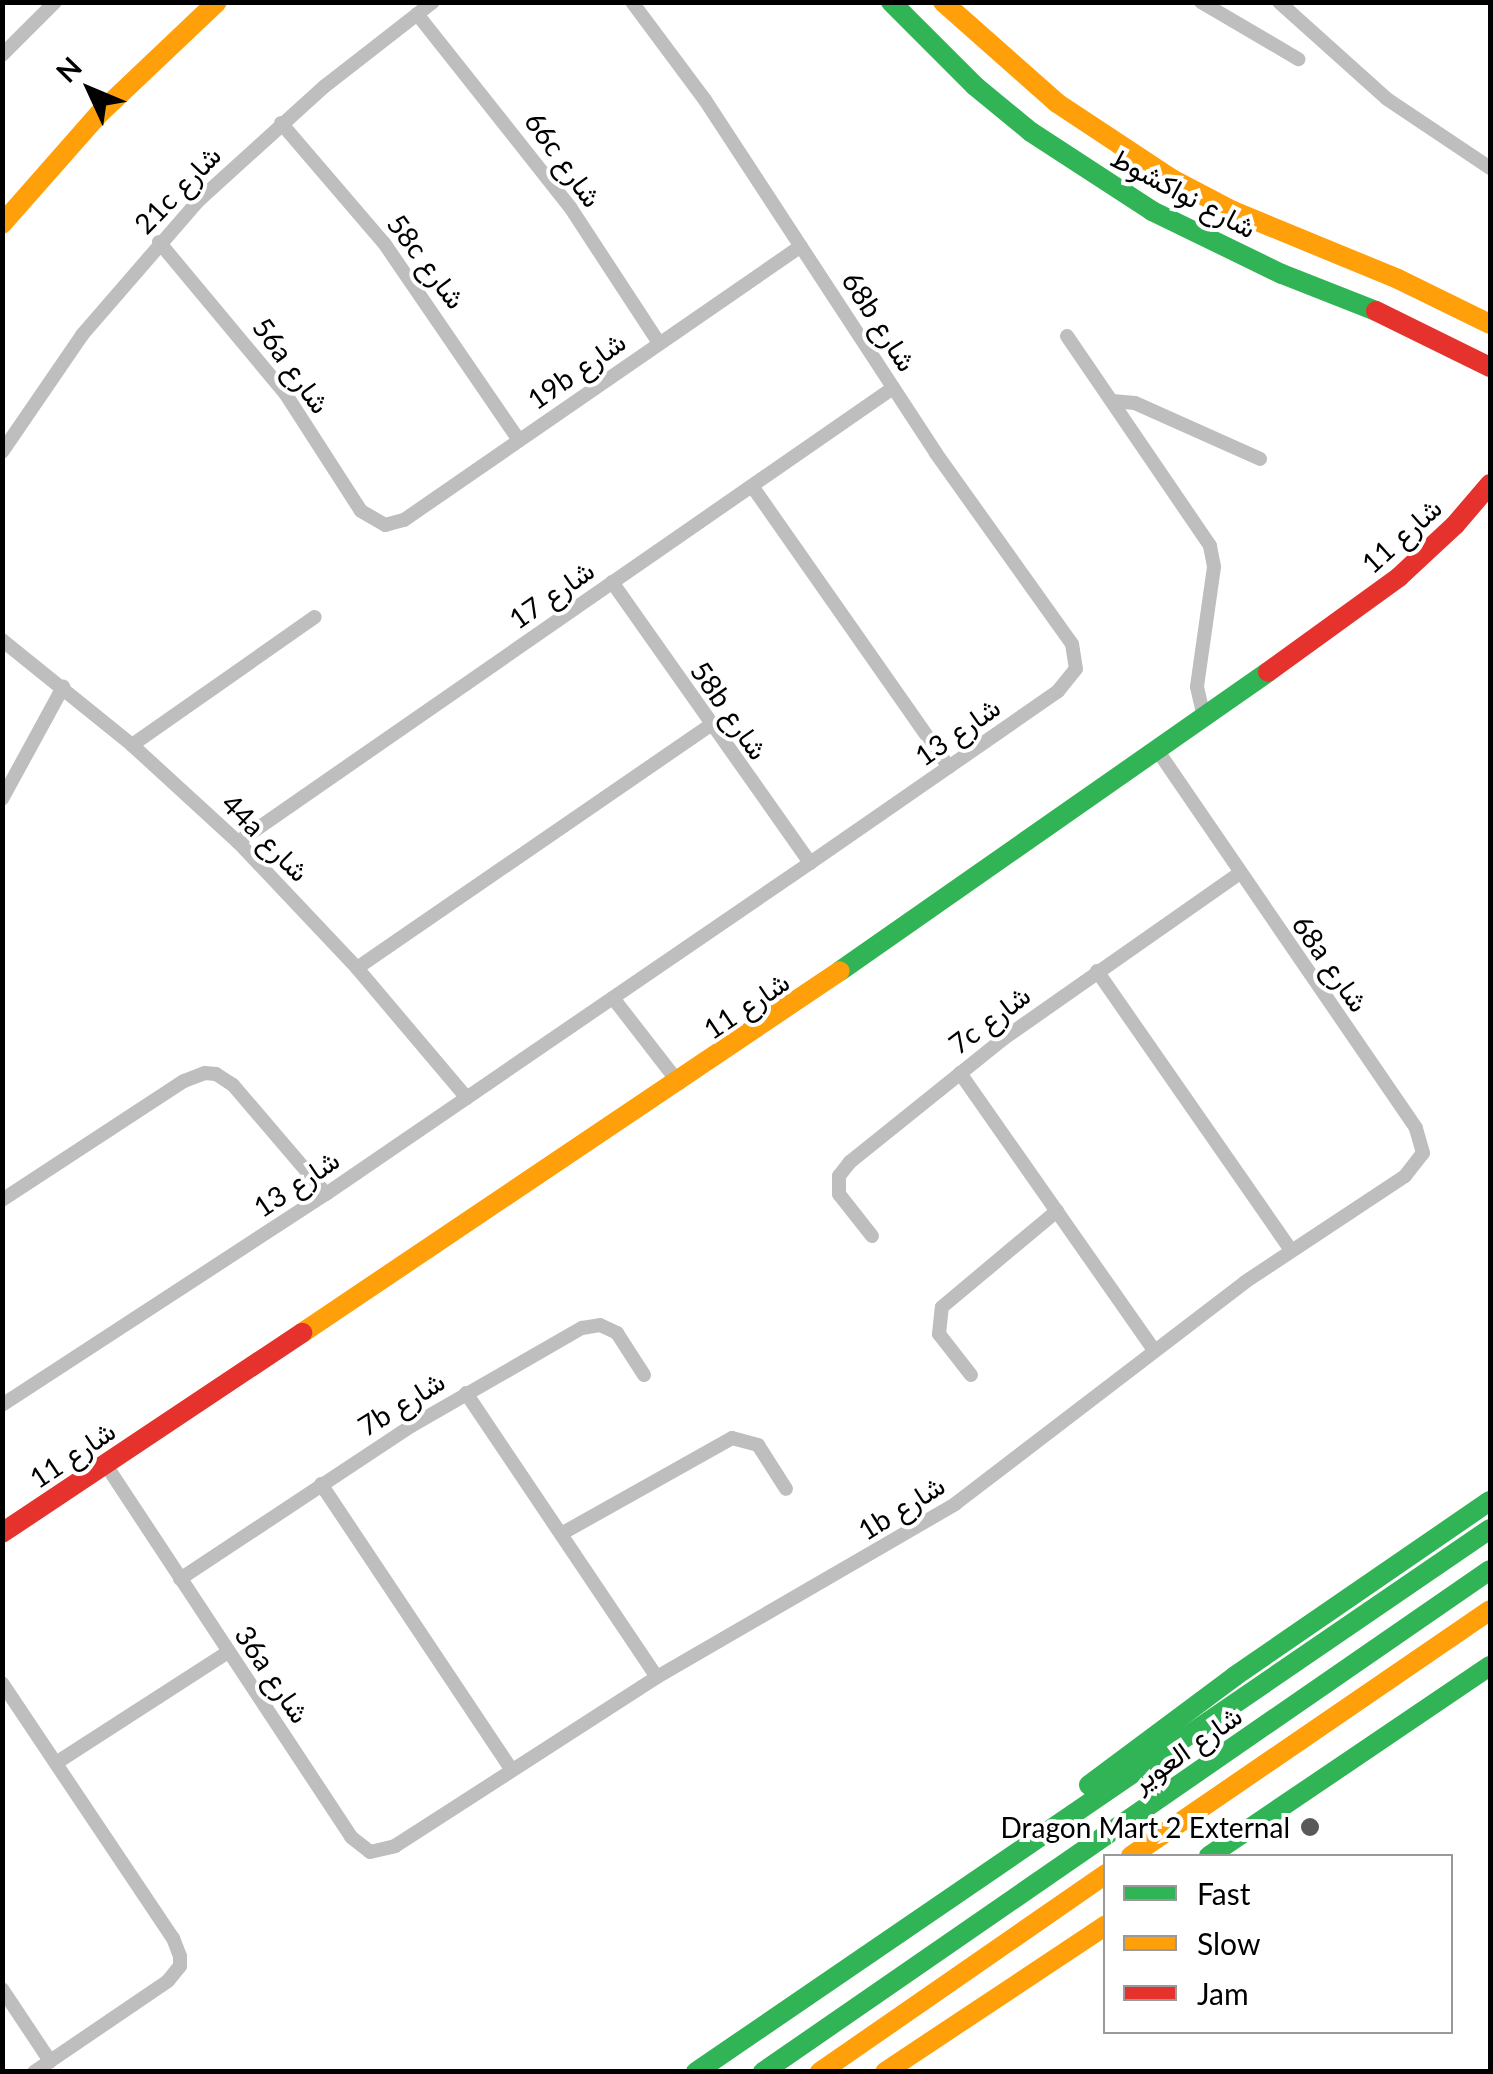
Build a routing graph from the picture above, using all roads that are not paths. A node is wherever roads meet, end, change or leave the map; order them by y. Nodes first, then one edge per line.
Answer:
1 (54, 2) edge
2 (217, 2) edge
3 (433, 2) edge
4 (632, 2) edge
5 (891, 2) edge
6 (943, 2) edge
7 (1201, 2) edge
8 (1278, 2) edge
9 (417, 14) junction
10 (2, 55) edge
11 (1298, 60) dead end
12 (281, 123) junction
13 (1490, 168) edge
14 (2, 224) edge
15 (159, 242) junction
16 (801, 246) junction
17 (1490, 324) edge
18 (1067, 336) dead end
19 (660, 343) junction
20 (1490, 367) edge
21 (894, 388) junction
22 (1112, 401) junction
23 (519, 440) junction
24 (2, 452) edge
25 (1260, 459) dead end
26 (1490, 484) edge
27 (752, 486) junction
28 (376, 524) joint
29 (612, 582) junction
30 (315, 617) dead end
31 (2, 640) edge
32 (1076, 669) joint
33 (63, 687) junction
34 (1204, 718) junction
35 (710, 725) junction
36 (132, 745) junction
37 (1153, 753) junction
38 (950, 766) junction
39 (2, 799) edge
40 (238, 842) junction
41 (810, 864) junction
42 (1239, 874) junction
43 (357, 968) junction
44 (1097, 970) junction
45 (613, 998) junction
46 (960, 1073) junction
47 (674, 1086) junction
48 (467, 1098) junction
49 (1422, 1153) joint
50 (326, 1194) junction
51 (2, 1200) edge
52 (1057, 1211) junction
53 (872, 1236) dead end
54 (1291, 1250) junction
55 (1154, 1350) junction
56 (644, 1375) dead end
57 (971, 1375) dead end
58 (466, 1392) junction
59 (2, 1405) edge
60 (102, 1468) junction
61 (321, 1484) junction
62 (786, 1489) dead end
63 (1490, 1501) edge
64 (1490, 1528) edge
65 (2, 1533) edge
66 (561, 1534) junction
67 (1490, 1570) edge
68 (180, 1579) junction
69 (1490, 1610) edge
70 (228, 1652) junction
71 (1490, 1666) edge
72 (657, 1677) junction
73 (3, 1684) edge
74 (56, 1763) junction
75 (512, 1769) junction
76 (370, 1852) joint
77 (1135, 1854) edge
78 (1211, 1854) edge
79 (1103, 1876) edge
80 (932, 1907) junction
81 (1103, 1927) edge
82 (2, 1989) edge
83 (911, 2054) junction
84 (50, 2061) junction
85 (34, 2072) edge
86 (696, 2072) edge
87 (763, 2072) edge
88 (820, 2072) edge
89 (885, 2072) edge
90 (894, 2072) edge

1 - 10 street
2 - 14 main road
3 - 9 street, 21c شارع
4 - 16 street, 68b شارع
5 - 20 main road, شارع نواكشوط
6 - 17 main road, شارع نواكشوط
7 - 11 street
8 - 13 street
9 - 12 street, 21c شارع
9 - 19 street, 66c شارع
12 - 15 street, 21c شارع
12 - 23 street, 58c شارع
15 - 24 street, 21c شارع
15 - 28 street, 56a شارع
16 - 19 street, 19b شارع
16 - 21 street, 68b شارع
18 - 22 street
19 - 23 street, 19b شارع
21 - 27 street, شارع 17
21 - 32 street, 68b شارع
22 - 25 street
22 - 34 street
23 - 28 street, 19b شارع
26 - 34 main road, شارع 11
27 - 29 street, شارع 17
27 - 38 street
29 - 35 street, 58b شارع
29 - 40 street, شارع 17
30 - 36 street
31 - 33 street, 44a شارع
32 - 38 street, شارع 13
33 - 36 street, 44a شارع
33 - 39 street
34 - 37 main road, شارع 11
35 - 41 street, 58b شارع
35 - 43 street
36 - 40 street, 44a شارع
37 - 42 street, 68a شارع
37 - 47 main road, شارع 11
38 - 41 street, شارع 13
40 - 43 street, 44a شارع
41 - 45 street, شارع 13
42 - 44 street, 7c شارع
42 - 49 street, 68a شارع
43 - 48 street, 44a شارع
44 - 46 street, 7c شارع
44 - 54 street
45 - 47 street
45 - 48 street, شارع 13
46 - 52 street
46 - 53 street, 7c شارع
47 - 60 main road, شارع 11
48 - 50 street, شارع 13
49 - 54 street, 1b شارع
50 - 51 street
50 - 59 street, شارع 13
52 - 55 street
52 - 57 street
54 - 55 street, 1b شارع
55 - 72 street, 1b شارع
56 - 58 street, 7b شارع
58 - 61 street, 7b شارع
58 - 66 street
60 - 65 main road, شارع 11
60 - 68 street, 36a شارع
61 - 68 street, 7b شارع
61 - 75 street
62 - 66 street
63 - 80 main road
64 - 80 main road
66 - 72 street
67 - 87 main road, شارع العوير
68 - 70 street, 36a شارع
69 - 77 main road, شارع العوير
70 - 74 street
70 - 76 street, 36a شارع
71 - 78 main road
72 - 75 street, 1b شارع
73 - 74 street
74 - 84 street
75 - 76 street, 1b شارع
79 - 88 main road
80 - 86 main road
81 - 83 main road
82 - 84 street
83 - 89 main road
83 - 90 street
84 - 85 street

